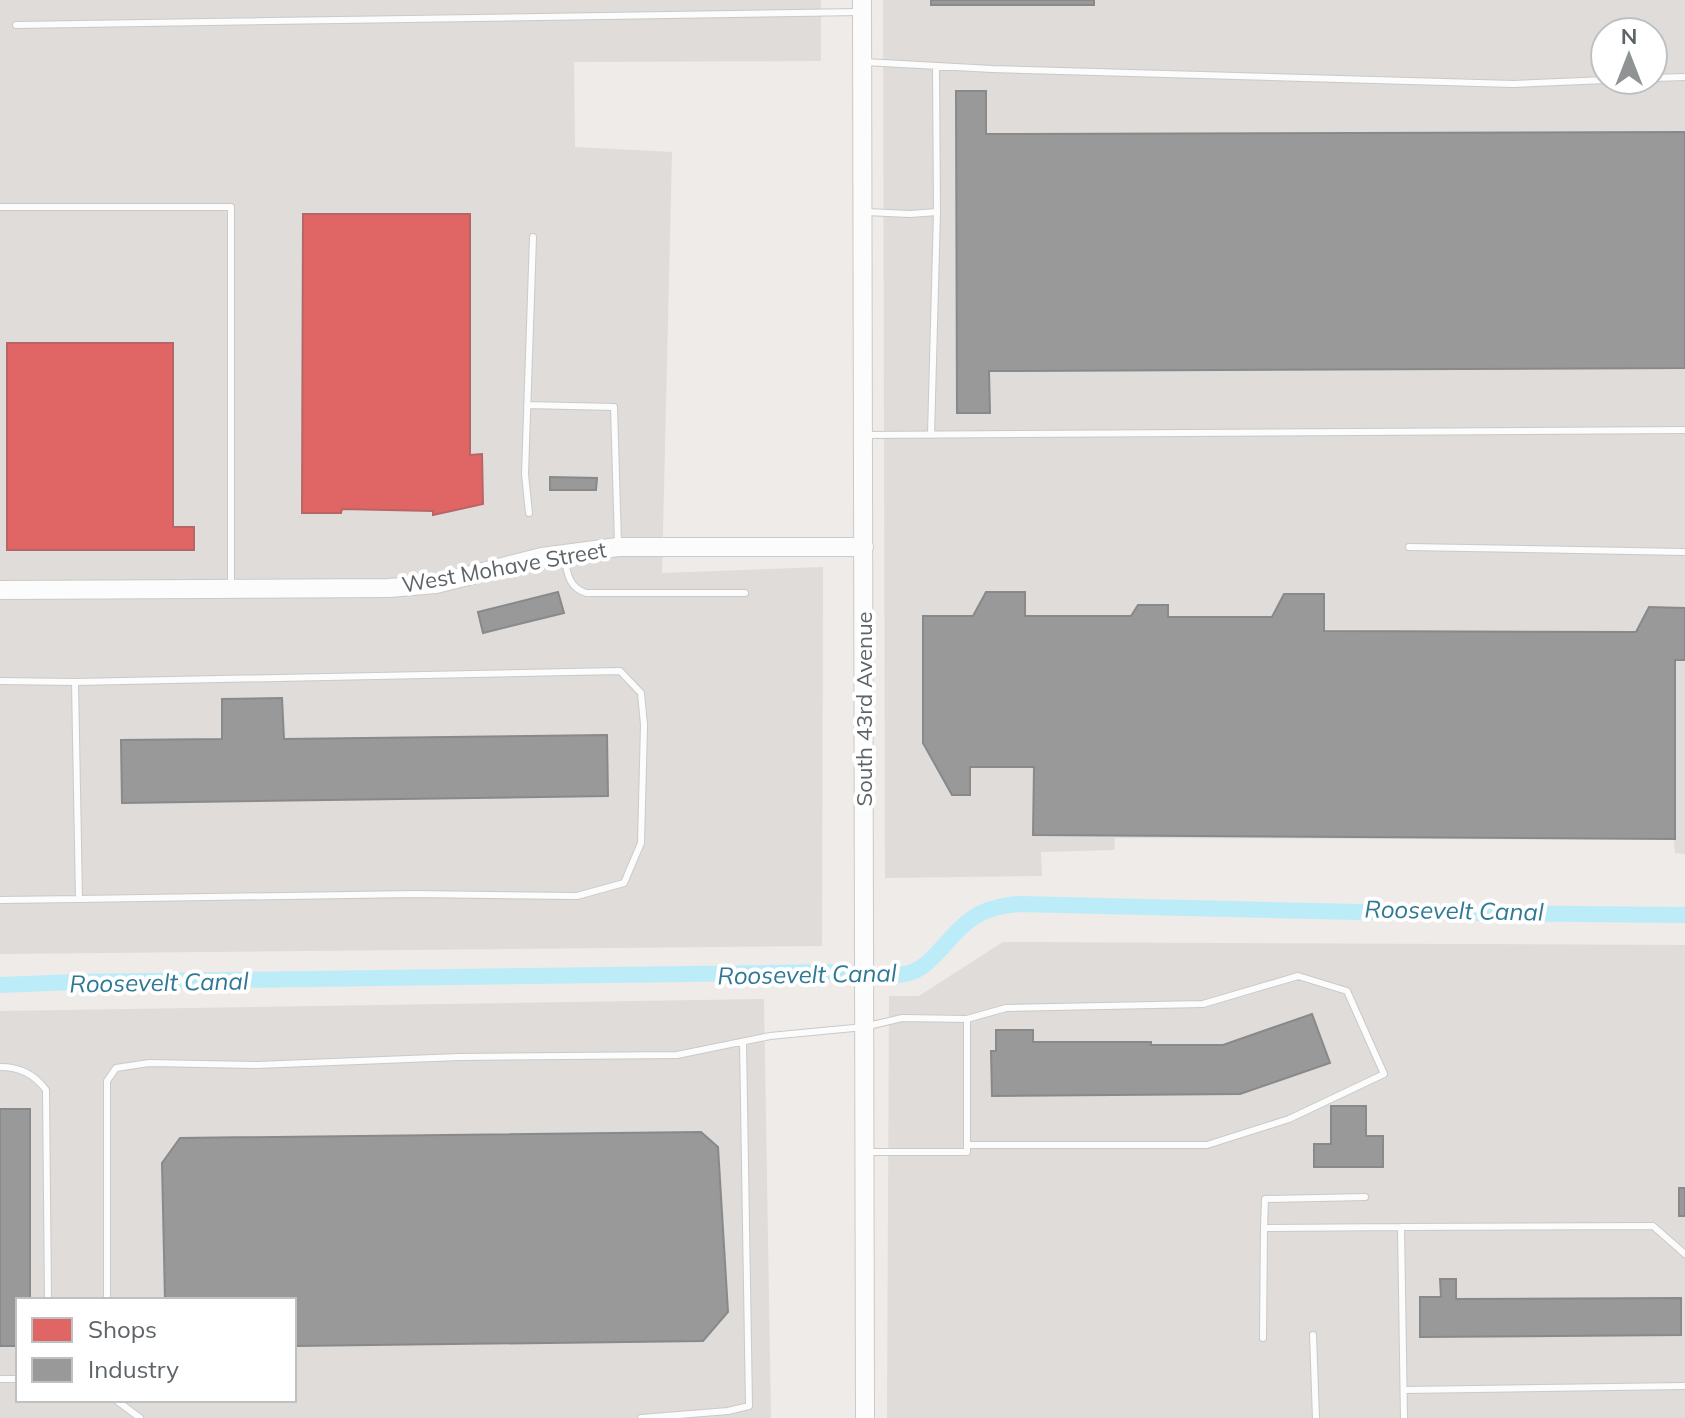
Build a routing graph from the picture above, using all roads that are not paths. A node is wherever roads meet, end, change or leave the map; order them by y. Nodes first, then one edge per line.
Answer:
1 (862, 6) edge
2 (16, 25) dead end
3 (862, 62) junction
4 (936, 66) junction
5 (1589, 81) edge
6 (0, 207) edge
7 (863, 212) junction
8 (937, 212) junction
9 (533, 237) dead end
10 (527, 405) junction
11 (1685, 430) edge
12 (864, 435) junction
13 (931, 435) junction
14 (529, 513) dead end
15 (618, 547) junction
16 (864, 547) junction
17 (1409, 547) dead end
18 (1685, 552) edge
19 (563, 554) junction
20 (231, 589) junction
21 (0, 590) edge
22 (745, 593) dead end
23 (0, 681) edge
24 (75, 682) junction
25 (79, 899) junction
26 (0, 900) edge
27 (967, 1019) junction
28 (864, 1027) junction
29 (743, 1042) junction
30 (0, 1067) edge
31 (967, 1145) junction
32 (864, 1152) junction
33 (1365, 1197) dead end
34 (1401, 1227) junction
35 (1264, 1228) junction
36 (1685, 1254) edge
37 (48, 1298) edge
38 (107, 1298) edge
39 (1313, 1335) dead end
40 (1263, 1338) dead end
41 (1685, 1386) edge
42 (1404, 1390) junction
43 (119, 1402) edge
44 (731, 1410) junction
45 (140, 1418) edge
46 (641, 1418) edge
47 (737, 1418) edge
48 (865, 1418) edge
49 (1316, 1418) edge
50 (1404, 1418) edge

1 - 2 lane
1 - 3 main road, South 43rd Avenue
3 - 4 lane
3 - 7 main road, South 43rd Avenue
4 - 5 lane
4 - 8 lane
6 - 20 lane
7 - 8 lane
7 - 12 main road, South 43rd Avenue
8 - 13 lane
9 - 10 lane
10 - 14 lane
10 - 15 lane
11 - 13 lane
12 - 13 lane
12 - 16 main road, South 43rd Avenue
15 - 16 main road, West Mohave Street
15 - 19 main road, West Mohave Street
16 - 28 main road, South 43rd Avenue
17 - 18 lane
19 - 20 main road, West Mohave Street
19 - 22 lane
20 - 21 main road, West Mohave Street
23 - 24 lane
24 - 25 lane
24 - 25 lane
25 - 26 lane
27 - 28 lane
27 - 31 lane
27 - 31 lane
28 - 29 lane
28 - 32 main road, South 43rd Avenue
29 - 38 lane
29 - 44 lane
30 - 37 lane
31 - 32 lane
32 - 48 main road, South 43rd Avenue
33 - 35 lane
34 - 35 lane
34 - 36 lane
34 - 42 lane
35 - 40 lane
39 - 49 lane
41 - 42 lane
42 - 50 lane
43 - 45 lane
44 - 46 lane
44 - 47 lane

